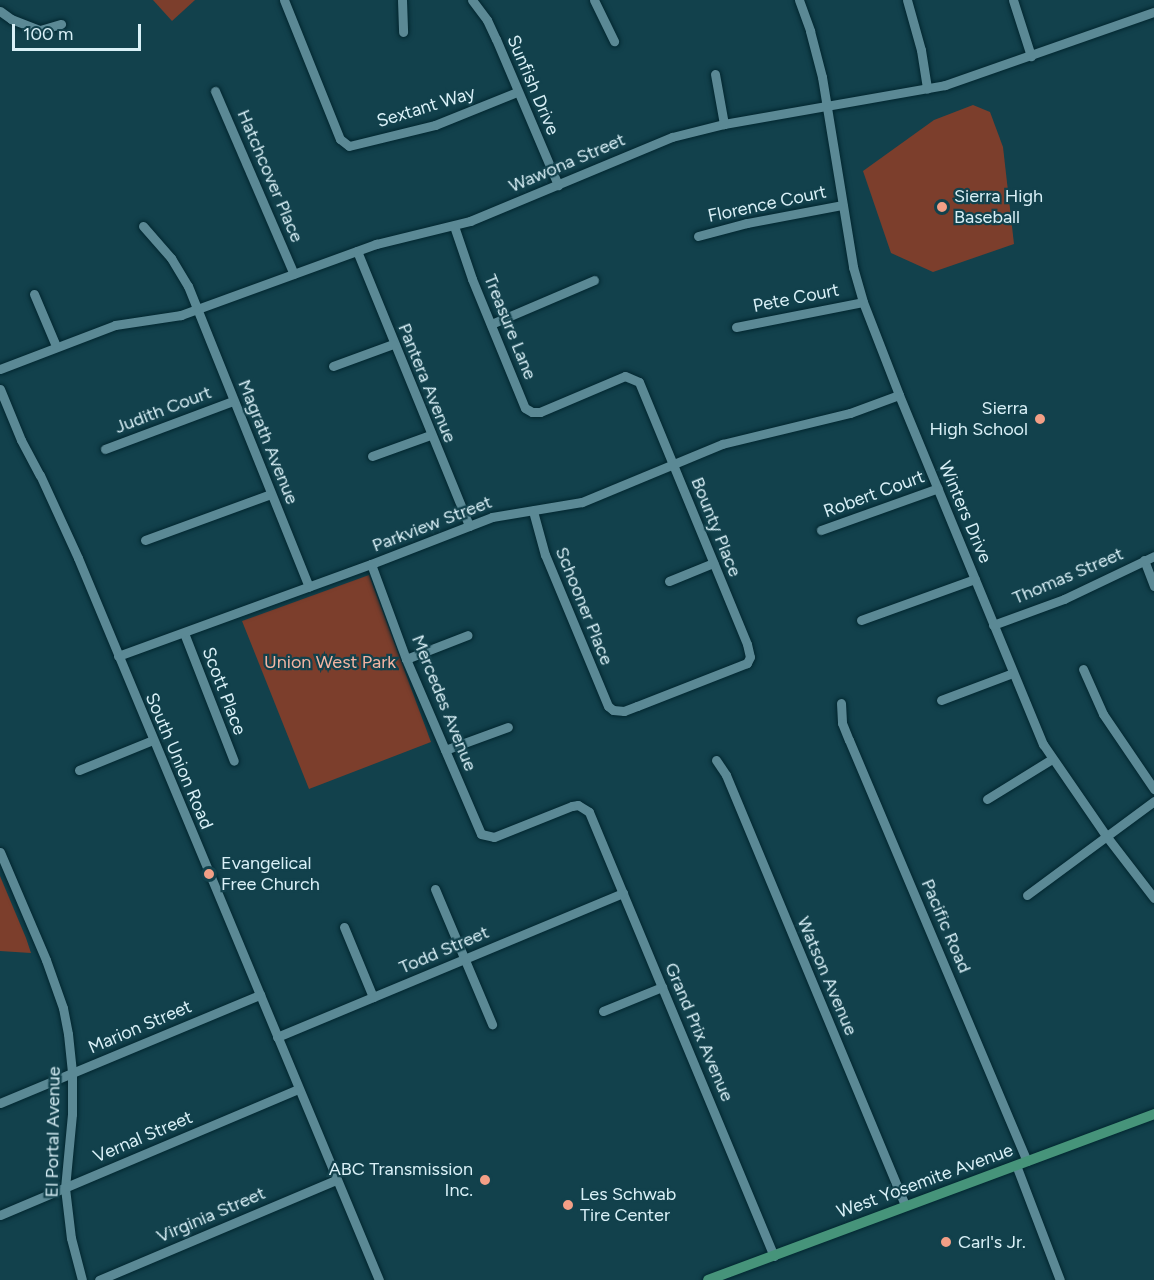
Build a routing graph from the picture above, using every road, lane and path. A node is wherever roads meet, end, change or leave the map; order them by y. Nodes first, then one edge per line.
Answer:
1 (284, 0) edge
2 (402, 0) edge
3 (472, 0) edge
4 (594, 0) edge
5 (799, 0) edge
6 (907, 0) edge
7 (1012, 0) edge
8 (0, 11) edge
9 (1154, 12) edge
10 (61, 24) dead end
11 (403, 32) dead end
12 (614, 41) dead end
13 (1031, 56) junction
14 (715, 74) dead end
15 (927, 89) junction
16 (215, 91) dead end
17 (517, 92) junction
18 (826, 106) junction
19 (724, 124) junction
20 (558, 185) junction
21 (842, 205) junction
22 (143, 226) dead end
23 (454, 226) junction
24 (698, 236) dead end
25 (357, 250) junction
26 (294, 274) junction
27 (594, 280) dead end
28 (34, 294) dead end
29 (863, 302) junction
30 (198, 309) junction
31 (490, 324) junction
32 (736, 327) dead end
33 (393, 344) junction
34 (56, 346) junction
35 (333, 366) dead end
36 (0, 369) edge
37 (641, 388) joint
38 (0, 389) edge
39 (899, 395) junction
40 (233, 401) junction
41 (430, 435) junction
42 (105, 449) dead end
43 (372, 456) dead end
44 (673, 464) junction
45 (938, 488) junction
46 (271, 494) junction
47 (533, 511) junction
48 (469, 526) junction
49 (821, 530) dead end
50 (145, 540) dead end
51 (1154, 556) edge
52 (1144, 560) junction
53 (713, 563) junction
54 (371, 564) junction
55 (975, 579) junction
56 (669, 581) dead end
57 (1154, 586) edge
58 (309, 587) junction
59 (861, 620) dead end
60 (993, 625) junction
61 (184, 633) junction
62 (468, 635) dead end
63 (118, 656) junction
64 (406, 659) junction
65 (1083, 669) dead end
66 (732, 671) joint
67 (1013, 673) junction
68 (941, 700) dead end
69 (841, 703) dead end
70 (508, 727) dead end
71 (153, 740) junction
72 (445, 750) junction
73 (1052, 759) junction
74 (716, 760) dead end
75 (234, 762) dead end
76 (79, 770) dead end
77 (1154, 789) edge
78 (987, 799) dead end
79 (1154, 801) edge
80 (593, 822) joint
81 (1107, 837) junction
82 (0, 852) edge
83 (435, 889) dead end
84 (623, 893) junction
85 (1026, 895) dead end
86 (1154, 898) edge
87 (344, 927) dead end
88 (464, 958) junction
89 (662, 987) junction
90 (260, 995) junction
91 (374, 997) junction
92 (603, 1011) dead end
93 (492, 1024) dead end
94 (277, 1037) junction
95 (72, 1073) junction
96 (298, 1089) junction
97 (0, 1103) edge
98 (1154, 1114) edge
99 (1027, 1161) junction
100 (1016, 1165) junction
101 (336, 1180) junction
102 (65, 1188) junction
103 (905, 1205) junction
104 (0, 1215) edge
105 (774, 1256) junction
106 (82, 1280) edge
107 (99, 1280) edge
108 (379, 1280) edge
109 (708, 1280) edge
110 (1060, 1280) edge

1 - 17 street, Sextant Way
2 - 11 street
3 - 17 street, Sunfish Drive
4 - 12 street
5 - 18 street, Winters Drive
6 - 15 street
7 - 13 street
8 - 10 street
9 - 13 street, Wawona Street
13 - 15 street, Wawona Street
14 - 19 street
15 - 18 street, Wawona Street
16 - 26 street, Hatchcover Place
17 - 20 street, Sunfish Drive
18 - 19 street, Wawona Street
18 - 21 street, Winters Drive
19 - 20 street, Wawona Street
20 - 23 street, Wawona Street
21 - 24 street, Florence Court
21 - 29 street, Winters Drive
22 - 30 street, Magrath Avenue
23 - 25 street, Wawona Street
23 - 31 street, Treasure Lane
25 - 26 street, Wawona Street
25 - 33 street, Pantera Avenue
26 - 30 street, Wawona Street
27 - 31 street
28 - 34 street
29 - 32 street, Pete Court
29 - 39 street, Winters Drive
30 - 34 street, Wawona Street
30 - 40 street, Magrath Avenue
31 - 37 street, Treasure Lane
33 - 35 street
33 - 41 street, Pantera Avenue
34 - 36 street, Wawona Street
37 - 44 street, Bounty Place
38 - 63 street, South Union Road
39 - 44 street, Parkview Street
39 - 45 street, Winters Drive
40 - 42 street, Judith Court
40 - 46 street, Magrath Avenue
41 - 43 street
41 - 48 street, Pantera Avenue
44 - 47 street, Parkview Street
44 - 53 street, Bounty Place
45 - 49 street, Robert Court
45 - 55 street, Winters Drive
46 - 50 street
46 - 58 street, Magrath Avenue
47 - 48 street, Parkview Street
47 - 66 street, Schooner Place
48 - 54 street, Parkview Street
51 - 52 street, Thomas Street
52 - 57 street
52 - 60 street, Thomas Street
53 - 56 street
53 - 66 street, Bounty Place
54 - 58 street, Parkview Street
54 - 64 street, Mercedes Avenue
55 - 59 street
55 - 60 street, Winters Drive
58 - 61 street, Parkview Street
60 - 67 street, Winters Drive
61 - 63 street, Parkview Street
61 - 75 street, Scott Place
62 - 64 street
63 - 71 street, South Union Road
64 - 72 street, Mercedes Avenue
65 - 77 street
67 - 68 street
67 - 73 street, Winters Drive
69 - 99 street, Pacific Road
70 - 72 street
71 - 76 street
71 - 90 street, South Union Road
72 - 80 street, Mercedes Avenue
73 - 78 street
73 - 81 street, Winters Drive
74 - 103 street, Watson Avenue
79 - 81 street
80 - 84 street, Grand Prix Avenue
81 - 85 street
81 - 86 street, Winters Drive
82 - 95 street, El Portal Avenue
83 - 88 street
84 - 88 street, Todd Street
84 - 89 street, Grand Prix Avenue
87 - 91 street
88 - 91 street, Todd Street
88 - 93 street
89 - 92 street
89 - 105 street, Grand Prix Avenue
90 - 94 street, South Union Road
90 - 95 street, Marion Street
91 - 94 street, Todd Street
94 - 96 street, South Union Road
95 - 97 street, Marion Street
95 - 102 street, El Portal Avenue
96 - 101 street, South Union Road
96 - 102 street, Vernal Street
98 - 99 main road, West Yosemite Avenue
99 - 100 main road, West Yosemite Avenue
100 - 103 main road, West Yosemite Avenue
100 - 110 street
101 - 107 street, Virginia Street
101 - 108 street, South Union Road
102 - 104 street, Vernal Street
102 - 106 street, El Portal Avenue
103 - 105 main road, West Yosemite Avenue
105 - 109 main road, West Yosemite Avenue

